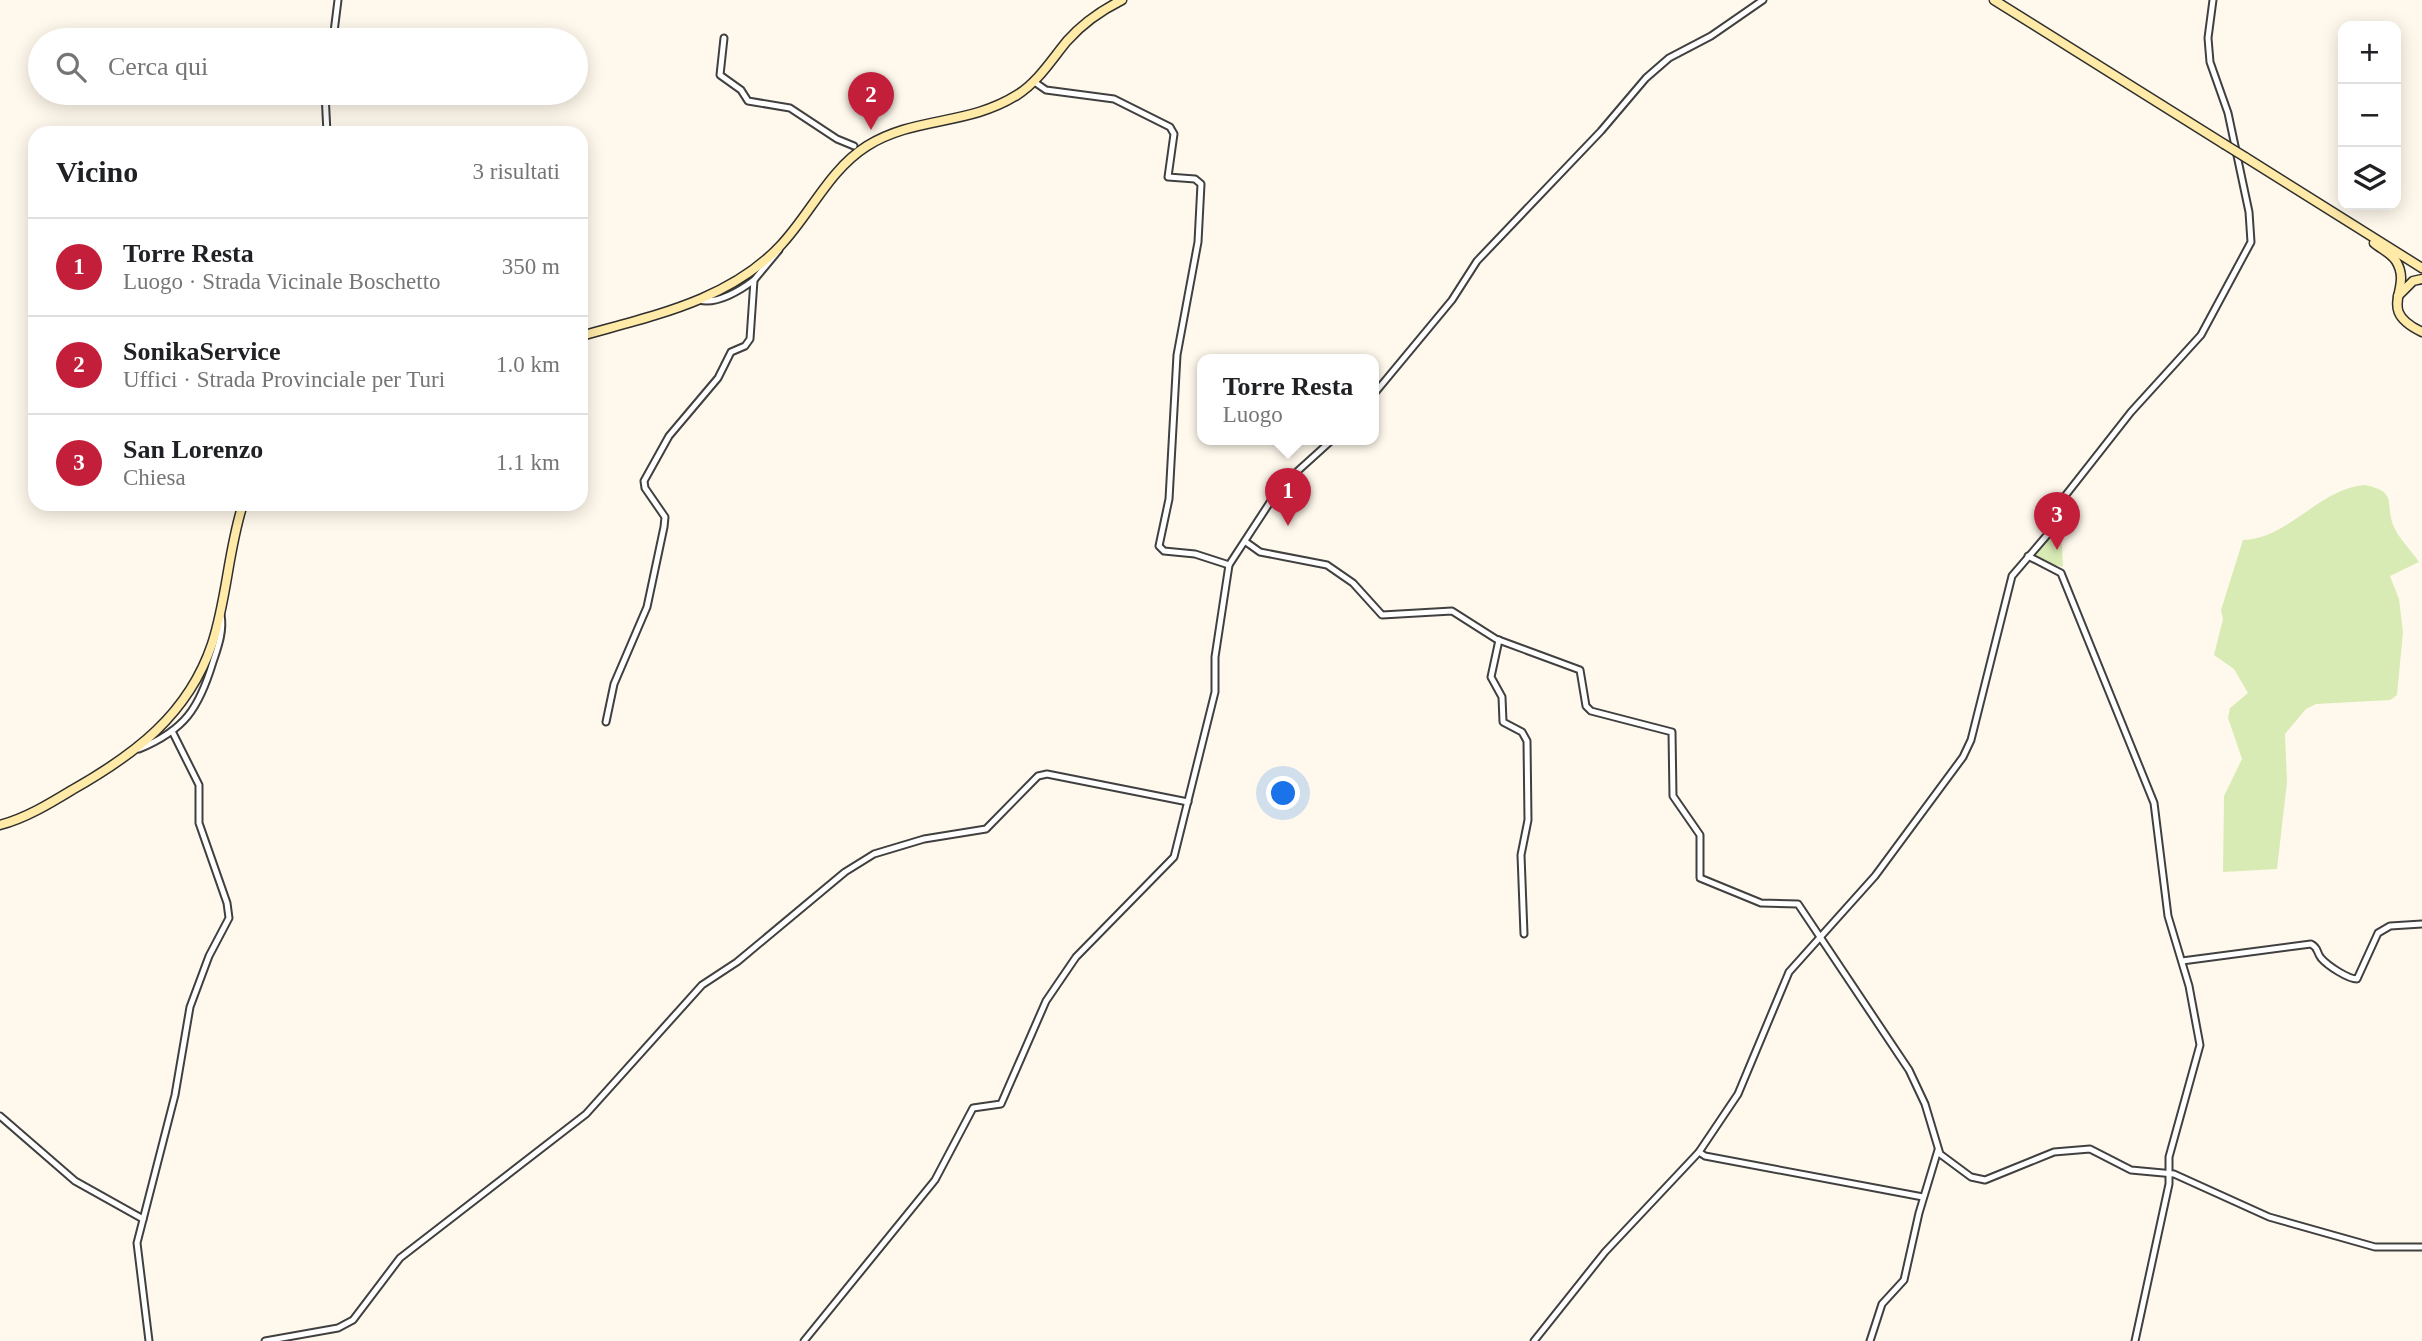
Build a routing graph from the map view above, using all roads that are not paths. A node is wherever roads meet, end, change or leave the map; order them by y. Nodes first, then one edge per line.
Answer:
1 (338, 0) edge
2 (1122, 0) edge
3 (1763, 0) edge
4 (1994, 0) edge
5 (2213, 0) edge
6 (334, 28) edge
7 (724, 38) dead end
8 (1033, 81) junction
9 (325, 105) edge
10 (326, 126) edge
11 (854, 146) dead end
12 (2369, 235) junction
13 (779, 248) junction
14 (2422, 268) edge
15 (2422, 279) edge
16 (754, 280) junction
17 (2397, 299) junction
18 (699, 300) junction
19 (2422, 332) edge
20 (588, 334) edge
21 (1379, 388) edge
22 (1326, 445) edge
23 (241, 511) edge
24 (1245, 542) junction
25 (2028, 556) junction
26 (1229, 565) junction
27 (221, 614) junction
28 (1499, 640) junction
29 (606, 722) dead end
30 (172, 731) junction
31 (136, 750) junction
32 (1188, 802) junction
33 (0, 825) edge
34 (2422, 924) edge
35 (1524, 934) dead end
36 (1820, 934) junction
37 (2182, 961) junction
38 (0, 1116) edge
39 (1938, 1150) junction
40 (1699, 1152) junction
41 (2170, 1175) junction
42 (1923, 1197) junction
43 (143, 1219) junction
44 (2422, 1247) edge
45 (149, 1341) edge
46 (265, 1341) edge
47 (804, 1341) edge
48 (1534, 1341) edge
49 (1870, 1341) edge
50 (2135, 1341) edge

1 - 6 street
2 - 8 main road
3 - 21 street
4 - 12 main road, bridge
5 - 25 street
7 - 11 street
8 - 13 main road
8 - 26 street
9 - 10 street
12 - 14 main road
12 - 17 main road
13 - 16 street
13 - 18 main road
15 - 17 main road
16 - 18 street
16 - 29 street
17 - 19 main road
18 - 20 main road
22 - 24 street
23 - 27 main road
24 - 26 street
24 - 28 street
25 - 36 street
25 - 37 street
26 - 32 street
27 - 30 street
27 - 31 main road
28 - 35 street
28 - 36 street
30 - 31 street
30 - 43 street
31 - 33 main road
32 - 46 street
32 - 47 street
34 - 37 street
36 - 39 street
36 - 40 street
37 - 41 street
38 - 43 street
39 - 41 street
39 - 42 street
40 - 42 street
40 - 48 street
41 - 44 street
41 - 50 street
42 - 49 street
43 - 45 street

